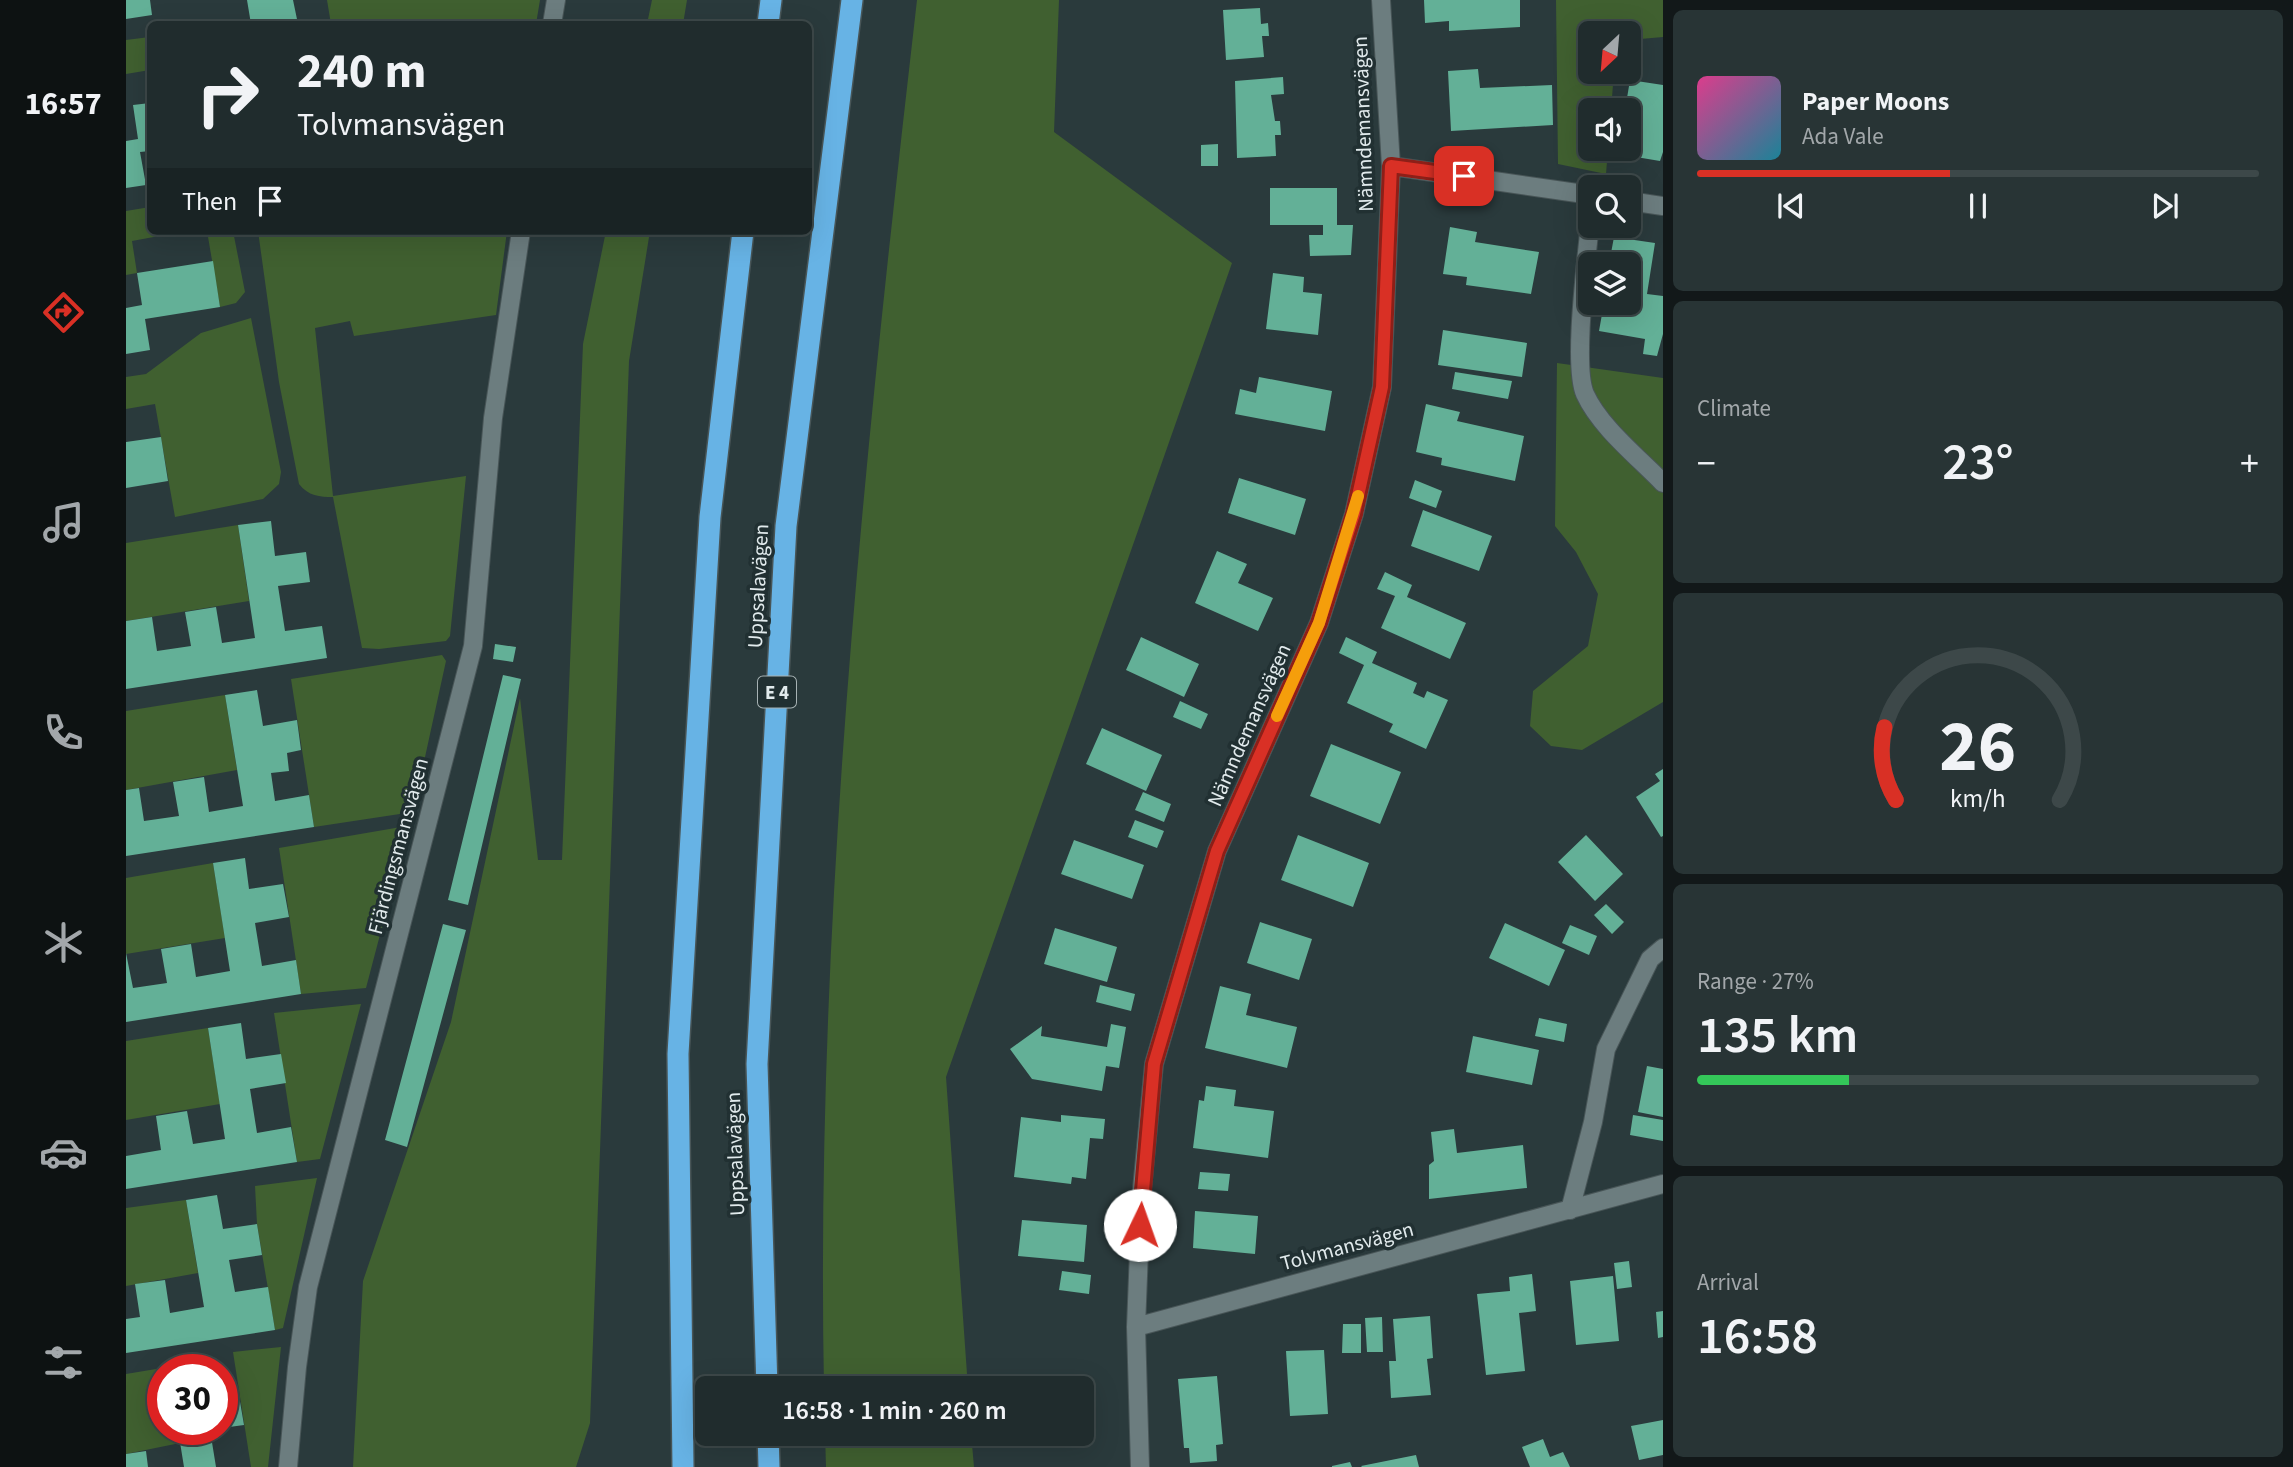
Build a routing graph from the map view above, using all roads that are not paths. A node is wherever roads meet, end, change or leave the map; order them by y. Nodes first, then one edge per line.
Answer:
1 (556, 0) edge
2 (771, 0) edge
3 (852, 0) edge
4 (1381, 0) edge
5 (552, 21) edge
6 (768, 21) edge
7 (1391, 166) junction
8 (1578, 193) edge
9 (1641, 203) edge
10 (1663, 206) edge
11 (520, 235) edge
12 (743, 235) edge
13 (1589, 238) edge
14 (1663, 483) edge
15 (1663, 948) edge
16 (1663, 1184) edge
17 (1570, 1210) junction
18 (1136, 1327) junction
19 (766, 1376) edge
20 (768, 1446) edge
21 (288, 1467) edge
22 (683, 1467) edge
23 (769, 1467) edge
24 (1140, 1467) edge

1 - 5 street
2 - 6 highway
3 - 19 highway, Uppsalavägen / E 4
4 - 7 street, Nämndemansvägen
7 - 8 street
7 - 18 street, Nämndemansvägen
9 - 10 street
11 - 21 street, Fjärdingsmansvägen
12 - 22 highway
13 - 14 street
15 - 17 street
16 - 17 street, Tolvmansvägen
17 - 18 street, Tolvmansvägen
18 - 24 street, Nämndemansvägen
20 - 23 highway

